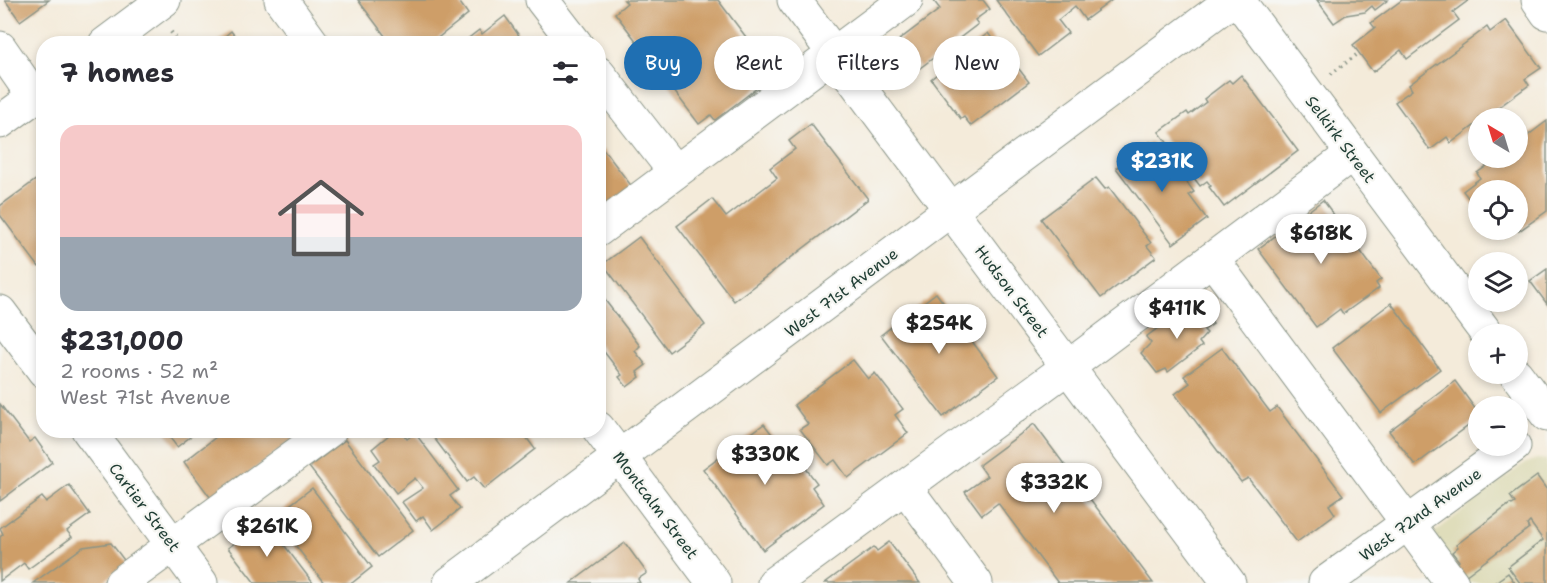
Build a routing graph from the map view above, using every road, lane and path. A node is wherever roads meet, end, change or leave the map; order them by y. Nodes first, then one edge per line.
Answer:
1 (164, 0) edge
2 (281, 0) edge
3 (542, 0) edge
4 (794, 0) edge
5 (906, 0) edge
6 (1232, 0) edge
7 (1238, 0) edge
8 (1538, 0) edge
9 (1547, 13) edge
10 (171, 32) dead end
11 (116, 36) edge
12 (174, 36) edge
13 (307, 36) edge
14 (570, 36) edge
15 (821, 36) edge
16 (857, 36) edge
17 (0, 48) edge
18 (1359, 53) dead end
19 (816, 66) edge
20 (1331, 74) dead end
21 (606, 83) edge
22 (36, 90) edge
23 (862, 90) edge
24 (36, 95) edge
25 (0, 122) edge
26 (1352, 154) junction
27 (675, 172) junction
28 (951, 209) junction
29 (606, 224) edge
30 (1212, 259) junction
31 (0, 312) edge
32 (1480, 324) edge
33 (36, 360) edge
34 (1068, 367) junction
35 (1524, 384) edge
36 (1547, 415) edge
37 (1547, 421) edge
38 (1528, 435) edge
39 (94, 438) edge
40 (319, 438) edge
41 (606, 438) edge
42 (620, 456) junction
43 (1500, 456) edge
44 (905, 488) junction
45 (1407, 523) junction
46 (172, 544) junction
47 (121, 583) edge
48 (201, 583) edge
49 (450, 583) edge
50 (714, 583) edge
51 (774, 583) edge
52 (976, 583) edge
53 (1229, 583) edge
54 (1325, 583) edge
55 (1452, 583) edge

1 - 11 main road
2 - 13 main road
3 - 14 main road
4 - 15 main road, Hudson Street
5 - 16 main road
6 - 28 main road, West 71st Avenue
7 - 26 main road, Selkirk Street
8 - 9 main road
10 - 12 path
17 - 22 main road
18 - 20 path
19 - 27 main road
21 - 27 main road
23 - 28 main road, Hudson Street
24 - 25 main road
26 - 30 main road
26 - 32 main road, Selkirk Street
27 - 29 main road
28 - 34 main road, Hudson Street
28 - 42 main road, West 71st Avenue
30 - 34 main road
30 - 45 main road
31 - 33 main road
34 - 44 main road
34 - 53 main road, Hudson Street
35 - 36 main road
37 - 38 main road
39 - 46 main road, Cartier Street
40 - 46 main road
41 - 42 main road, Montcalm Street
42 - 49 main road, West 71st Avenue
42 - 50 main road, Montcalm Street
43 - 45 main road, West 72nd Avenue
44 - 51 main road
44 - 52 main road
45 - 54 main road, West 72nd Avenue
45 - 55 main road
46 - 47 main road
46 - 48 main road, Cartier Street

